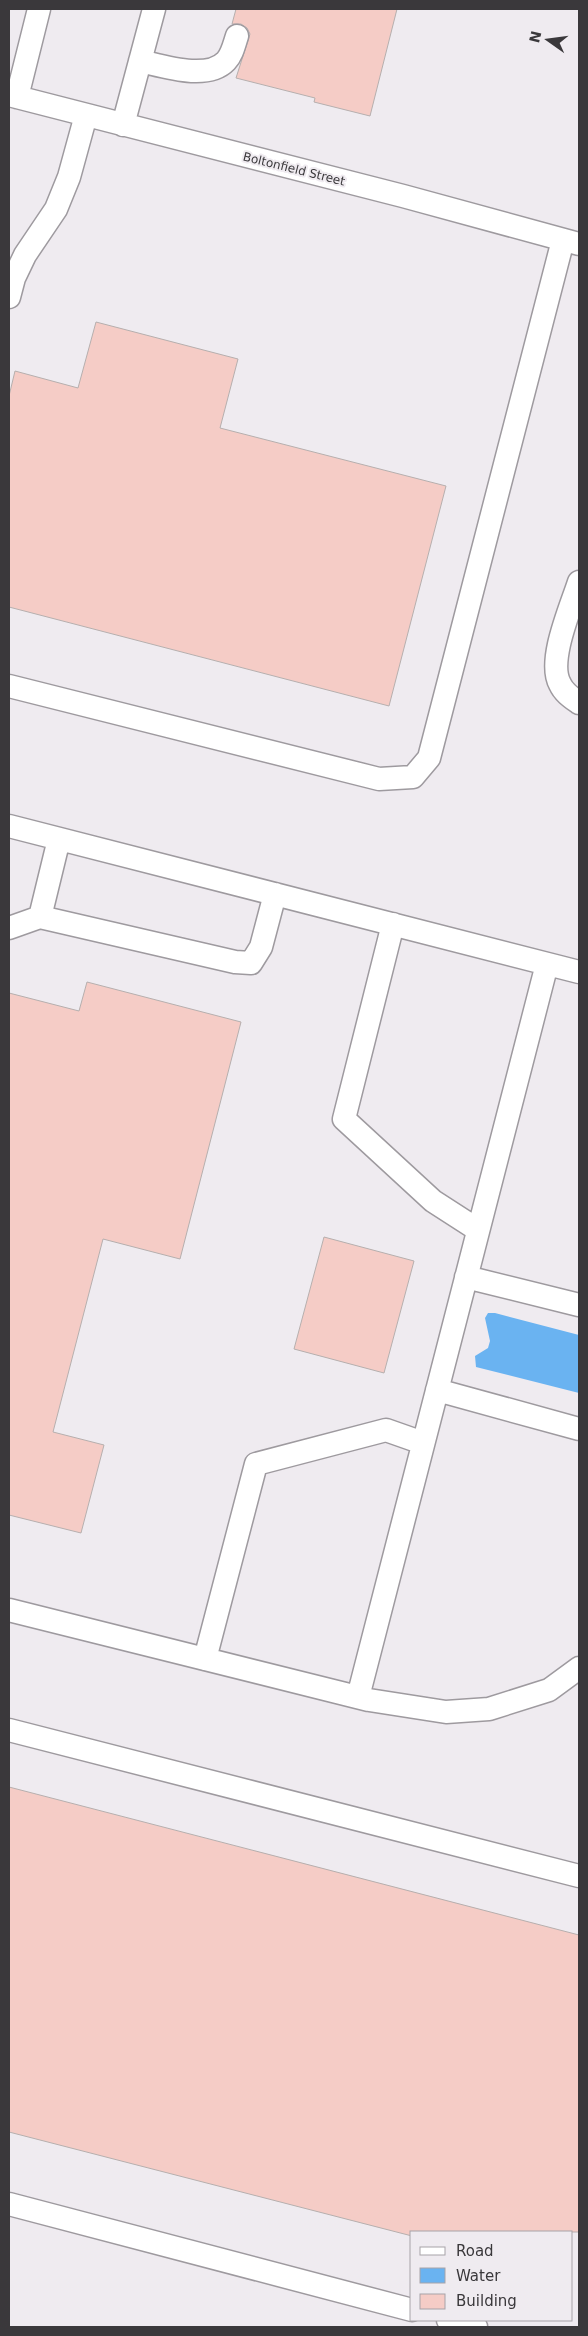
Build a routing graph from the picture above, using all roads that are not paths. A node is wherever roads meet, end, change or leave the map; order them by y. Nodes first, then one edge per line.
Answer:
1 (39, 9) edge
2 (154, 9) edge
3 (237, 36) dead end
4 (140, 61) junction
5 (13, 96) edge
6 (86, 115) junction
7 (123, 125) junction
8 (571, 242) edge
9 (9, 298) edge
10 (579, 582) edge
11 (9, 686) edge
12 (579, 703) edge
13 (9, 826) edge
14 (59, 839) junction
15 (275, 894) junction
16 (40, 917) junction
17 (393, 924) junction
18 (9, 928) edge
19 (547, 964) junction
20 (579, 972) edge
21 (478, 1230) junction
22 (466, 1277) junction
23 (579, 1305) edge
24 (437, 1390) junction
25 (579, 1429) edge
26 (423, 1443) junction
27 (9, 1610) edge
28 (204, 1659) junction
29 (579, 1668) edge
30 (358, 1697) junction
31 (9, 1730) edge
32 (579, 1876) edge
33 (9, 2204) edge
34 (410, 2309) edge
35 (452, 2321) edge
36 (476, 2327) edge

1 - 5 street
2 - 4 street
3 - 4 street
4 - 7 street
5 - 6 street, Boltonfield Street
6 - 7 street, Boltonfield Street
6 - 9 street
7 - 8 street, Boltonfield Street
8 - 11 street
10 - 12 street
13 - 14 street
14 - 15 street
14 - 16 street
15 - 16 street
15 - 17 street
16 - 18 street
17 - 19 street
17 - 21 street
19 - 20 street
19 - 21 street
21 - 22 street
22 - 23 street
22 - 24 street
24 - 25 street
24 - 26 street
26 - 28 street
26 - 30 street
27 - 28 street
28 - 30 street
29 - 30 street
31 - 32 street
33 - 34 street
35 - 36 street

